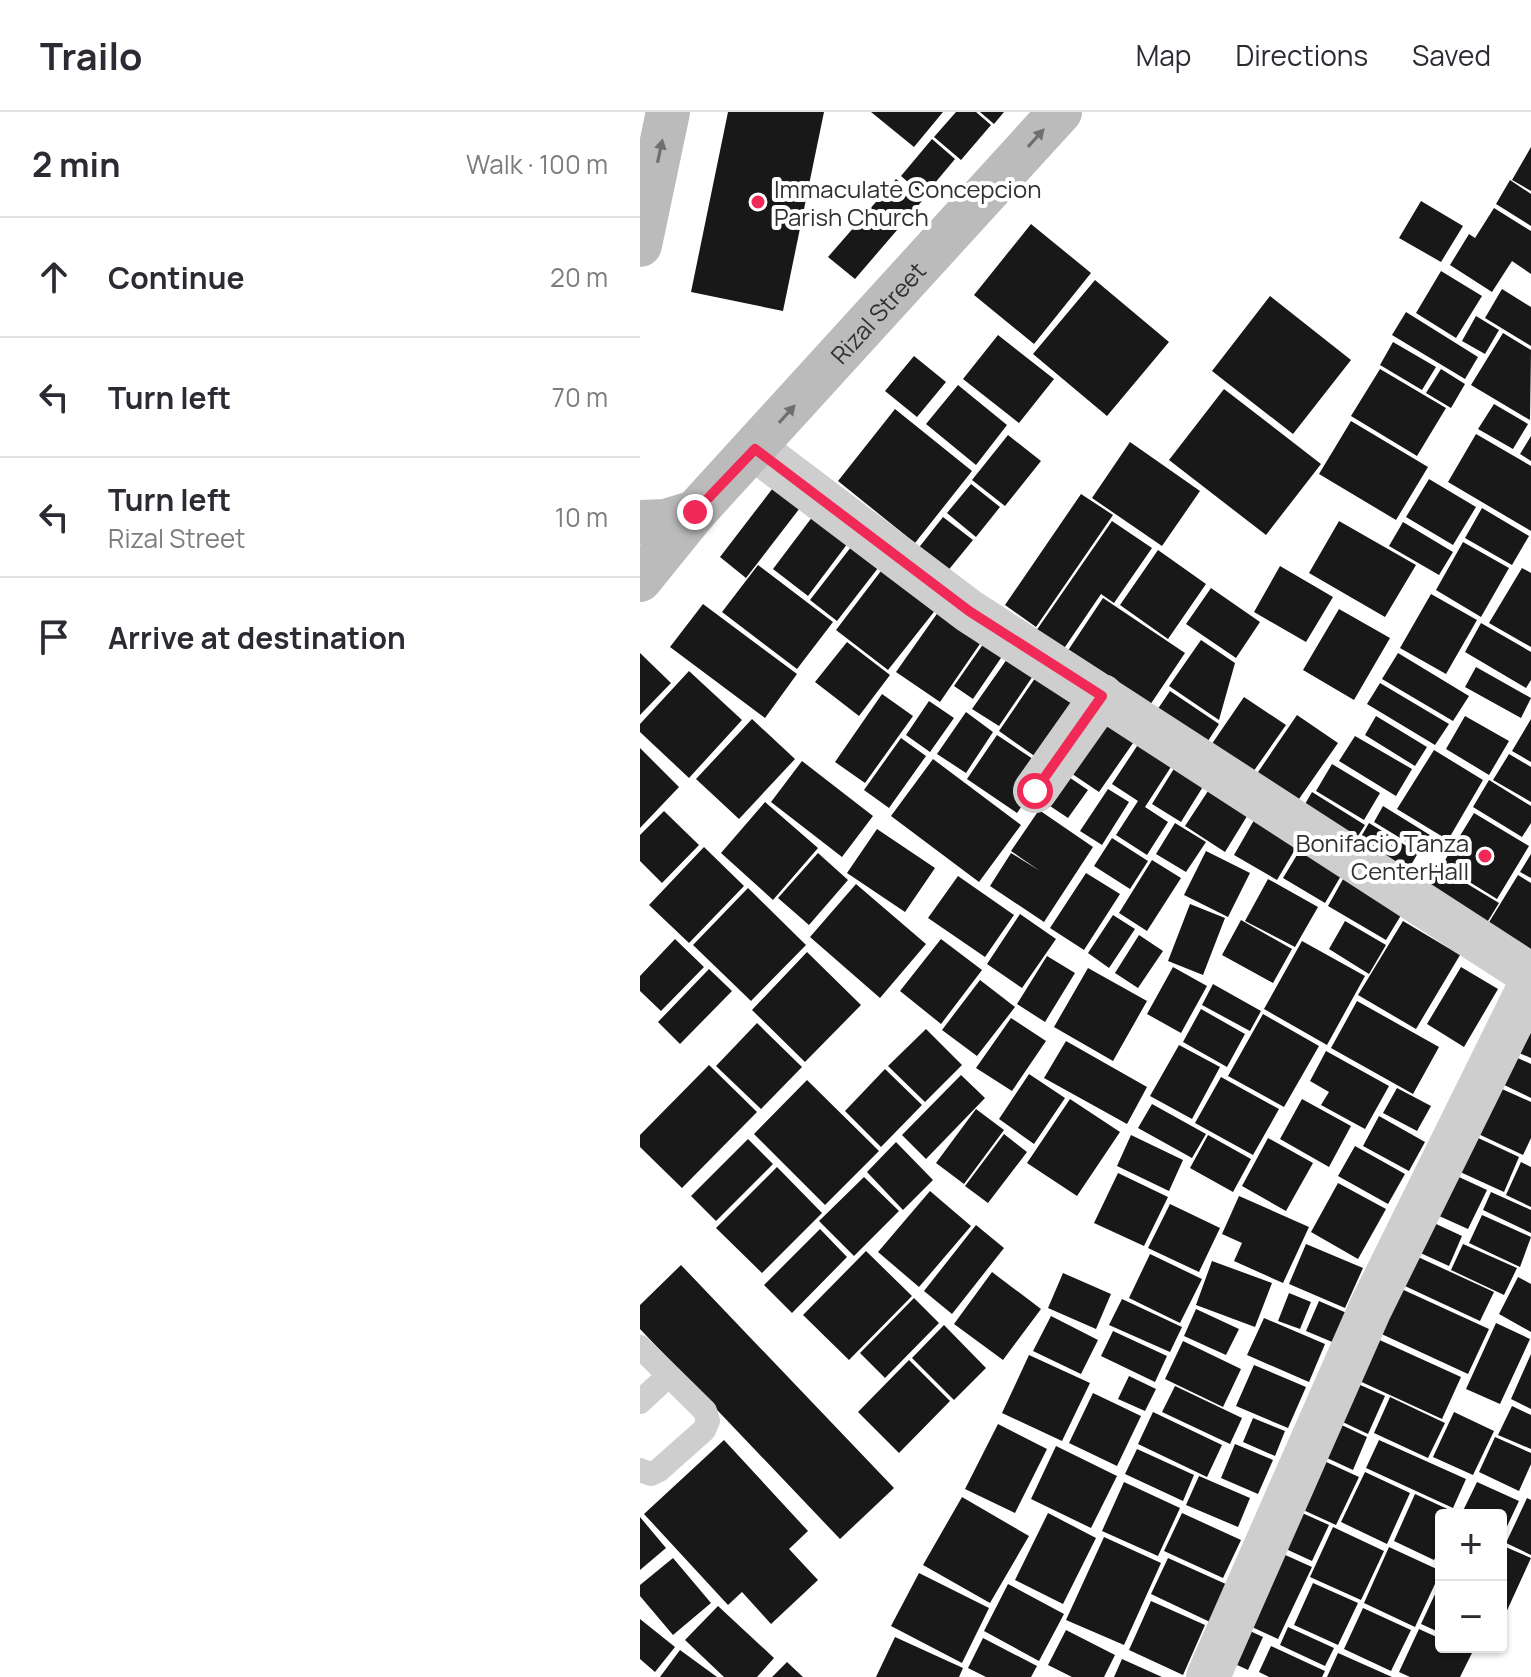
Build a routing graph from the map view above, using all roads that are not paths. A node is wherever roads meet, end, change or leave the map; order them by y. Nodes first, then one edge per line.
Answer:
1 (668, 112) edge
2 (1060, 112) edge
3 (640, 245) edge
4 (755, 449) junction
5 (695, 512) junction
6 (640, 522) edge
7 (640, 580) edge
8 (1102, 696) junction
9 (1035, 791) dead end
10 (1531, 975) edge
11 (1531, 983) edge
12 (640, 1347) edge
13 (668, 1376) junction
14 (640, 1402) edge
15 (640, 1470) edge
16 (1208, 1677) edge

3 -> 1 main road
4 -> 2 main road, Rizal Street
4 - 5 main road, Rizal Street
4 - 8 street
5 - 6 main road
5 - 7 main road, Rizal Street
8 - 9 street
8 - 10 street
11 - 16 street
12 - 13 lane
13 - 14 lane
13 - 15 lane

